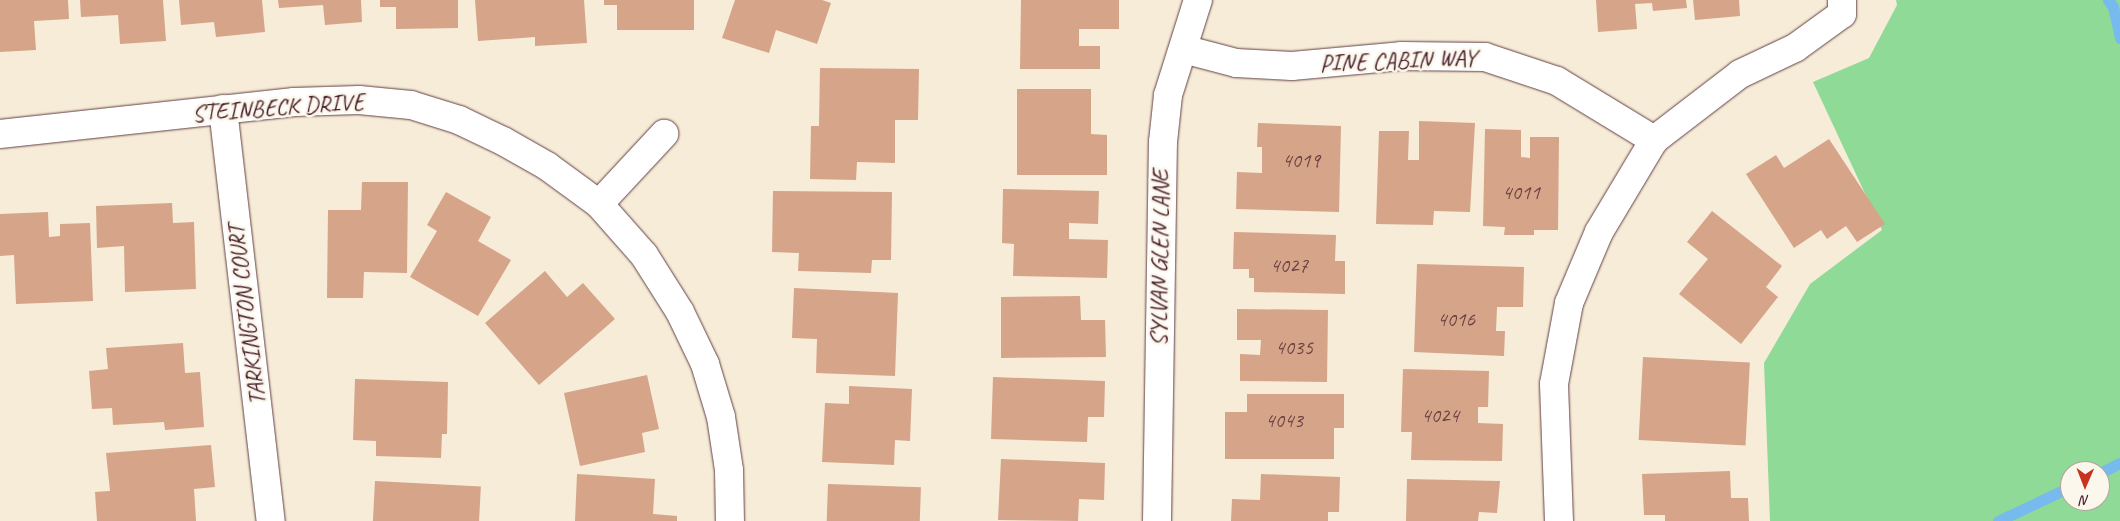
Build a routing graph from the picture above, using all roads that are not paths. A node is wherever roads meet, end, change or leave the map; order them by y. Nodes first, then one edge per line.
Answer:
1 (1198, 0) edge
2 (1842, 0) edge
3 (1183, 49) junction
4 (223, 109) junction
5 (0, 134) edge
6 (664, 134) dead end
7 (1654, 140) junction
8 (599, 204) junction
9 (271, 521) edge
10 (730, 521) edge
11 (1156, 521) edge
12 (1559, 521) edge

1 - 3 street, SYLVAN GLEN LANE
2 - 7 street
3 - 7 street, PINE CABIN WAY
3 - 11 street, SYLVAN GLEN LANE
4 - 5 street, STEINBECK DRIVE
4 - 8 street, STEINBECK DRIVE
4 - 9 street, TARKINGTON COURT
6 - 8 street
7 - 12 street
8 - 10 street, STEINBECK DRIVE

